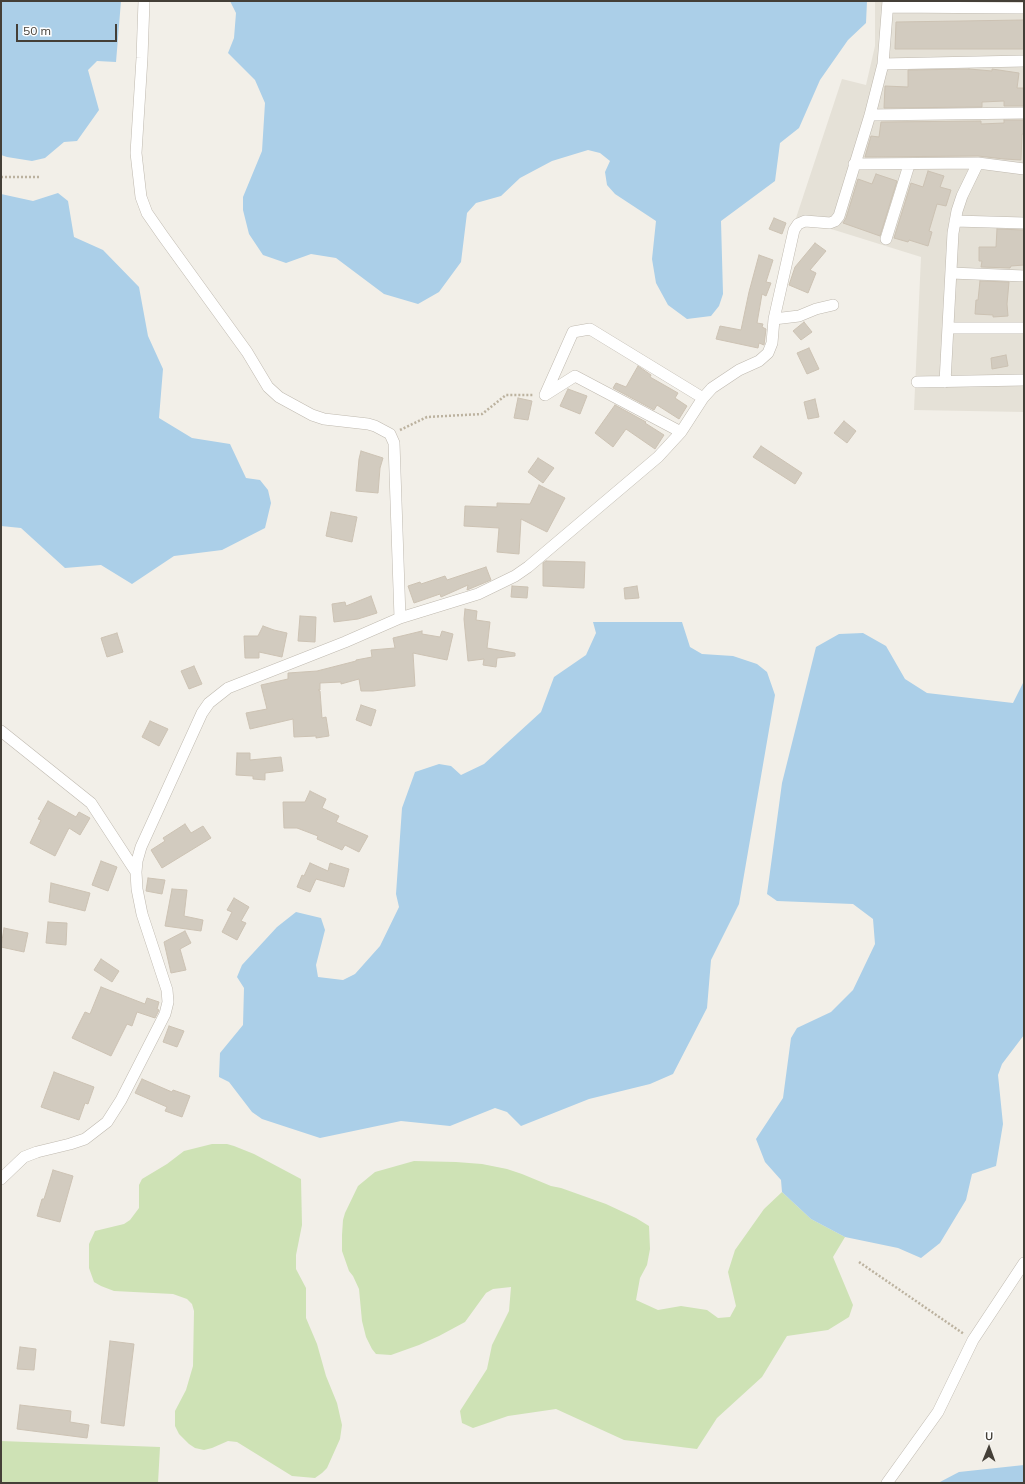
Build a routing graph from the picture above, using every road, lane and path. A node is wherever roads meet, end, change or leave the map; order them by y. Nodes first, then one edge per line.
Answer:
1 (144, 1) edge
2 (888, 4) edge
3 (1024, 8) edge
4 (1024, 61) edge
5 (883, 64) junction
6 (1024, 112) edge
7 (870, 115) junction
8 (978, 163) junction
9 (854, 164) junction
10 (909, 165) junction
11 (1024, 169) edge
12 (1, 177) edge
13 (40, 177) dead end
14 (955, 221) junction
15 (1024, 223) edge
16 (886, 239) dead end
17 (951, 273) junction
18 (1024, 276) edge
19 (833, 305) dead end
20 (774, 319) junction
21 (948, 328) junction
22 (1024, 328) edge
23 (1024, 380) edge
24 (917, 382) dead end
25 (945, 382) junction
26 (545, 396) junction
27 (703, 398) junction
28 (681, 432) junction
29 (390, 434) junction
30 (400, 618) junction
31 (1, 731) edge
32 (136, 872) junction
33 (1, 1180) edge
34 (859, 1262) dead end
35 (1024, 1263) edge
36 (972, 1340) junction
37 (888, 1483) edge

1 - 29 street
2 - 3 street
2 - 5 street
4 - 5 street
5 - 7 street
6 - 7 street
7 - 9 street
8 - 10 street
8 - 11 street
8 - 14 street
9 - 10 street
9 - 20 street
10 - 16 street
12 - 13 path
14 - 15 street
14 - 17 street
17 - 18 street
17 - 21 street
19 - 20 street
20 - 27 street
21 - 22 street
21 - 25 street
23 - 25 street
24 - 25 street
26 - 27 street
26 - 28 street
26 - 29 path
27 - 28 street
28 - 30 street
29 - 30 street
30 - 32 street
31 - 32 street
32 - 33 street
34 - 36 path
35 - 36 street
36 - 37 street

